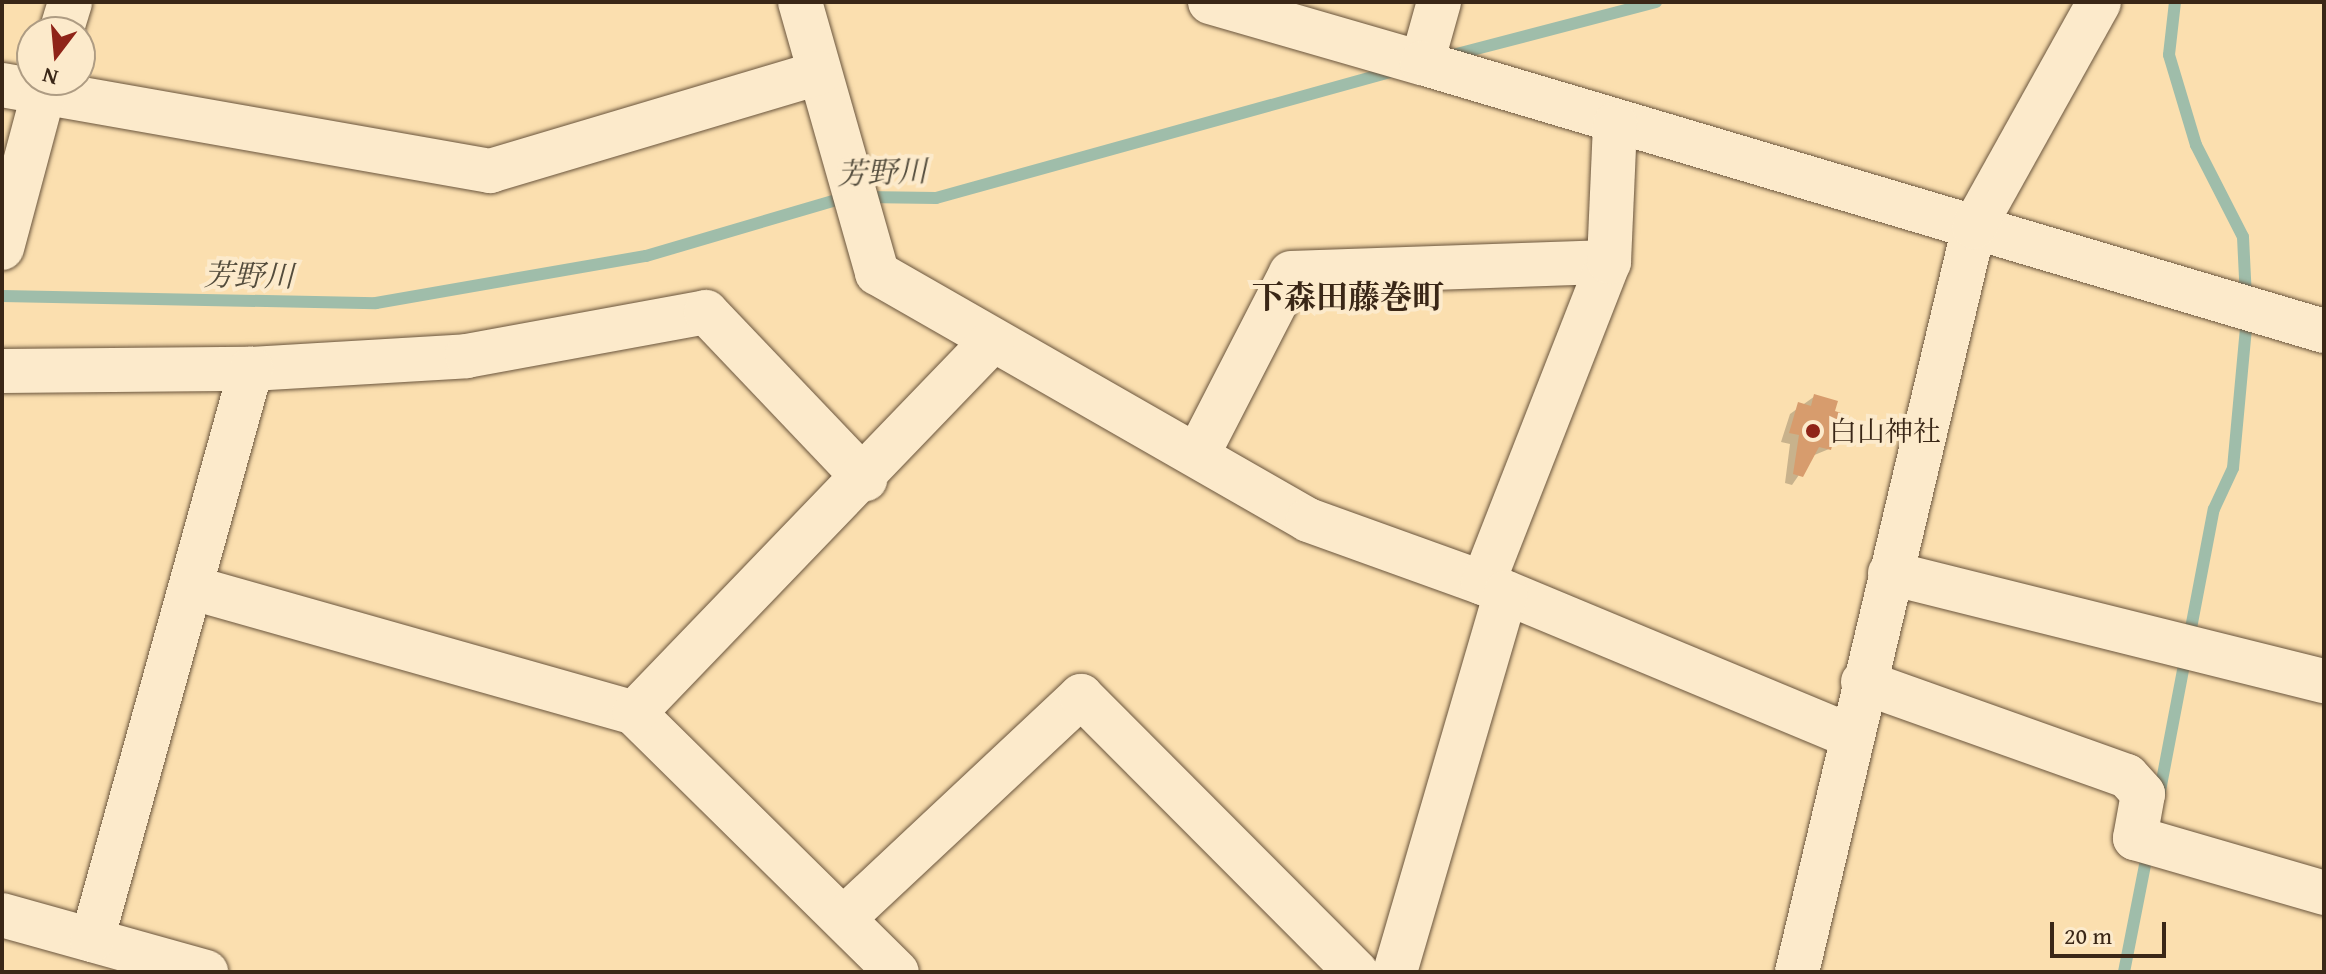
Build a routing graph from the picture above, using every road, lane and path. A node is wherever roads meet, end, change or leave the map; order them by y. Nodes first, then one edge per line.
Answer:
1 (800, 2) edge
2 (1210, 2) edge
3 (1439, 2) edge
4 (2099, 2) edge
5 (1422, 63) junction
6 (819, 73) junction
7 (96, 95) edge
8 (43, 96) edge
9 (1615, 124) junction
10 (1974, 227) junction
11 (2, 248) edge
12 (1609, 262) junction
13 (2324, 331) edge
14 (992, 341) junction
15 (251, 369) junction
16 (2, 371) edge
17 (1198, 454) junction
18 (865, 479) junction
19 (1890, 573) junction
20 (193, 588) junction
21 (1494, 588) junction
22 (2324, 681) edge
23 (1863, 682) junction
24 (634, 713) junction
25 (1851, 736) junction
26 (2324, 893) edge
27 (2, 915) edge
28 (844, 918) junction
29 (92, 940) junction
30 (206, 972) edge
31 (897, 972) edge
32 (1356, 972) edge
33 (1395, 972) edge
34 (1797, 972) edge

1 - 6 street
2 - 5 street
3 - 5 street
4 - 10 street
5 - 9 street
6 - 7 street
6 - 14 street
8 - 11 street
9 - 10 street
9 - 12 street
10 - 13 street
10 - 19 street
12 - 17 street
12 - 21 street
14 - 17 street
14 - 18 street
15 - 16 street
15 - 18 street
15 - 20 street
17 - 21 street
18 - 24 street
19 - 22 street
19 - 23 street
20 - 24 street
20 - 29 street
21 - 25 street
21 - 33 street
23 - 25 street
23 - 26 street
24 - 28 street
25 - 34 street
27 - 29 street
28 - 31 street
28 - 32 street
29 - 30 street

